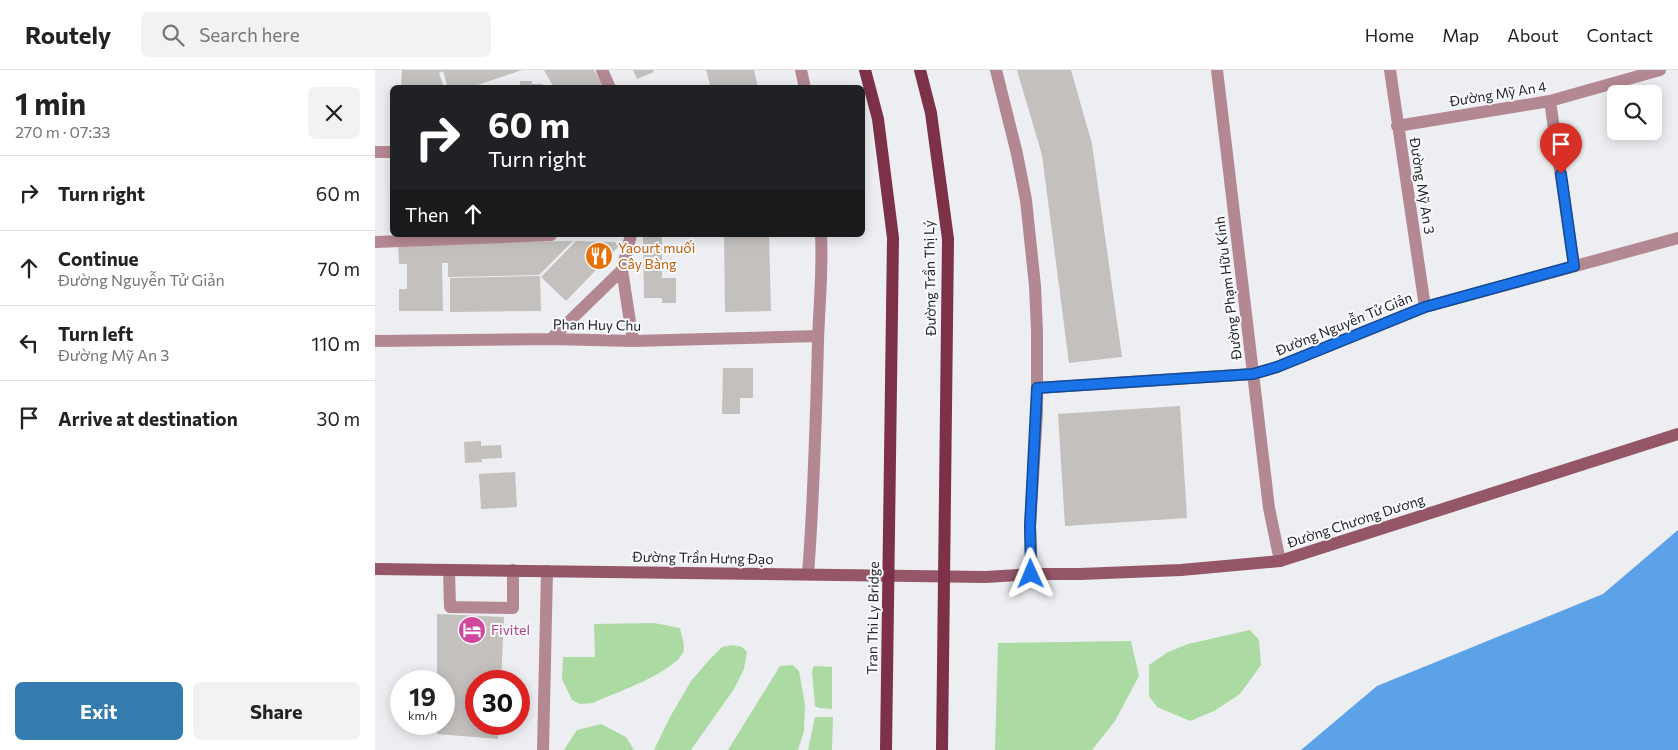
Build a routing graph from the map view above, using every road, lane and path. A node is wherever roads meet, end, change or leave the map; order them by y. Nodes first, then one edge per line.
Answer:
1 (602, 70) edge
2 (801, 70) edge
3 (865, 70) edge
4 (920, 70) edge
5 (996, 70) edge
6 (1217, 70) edge
7 (1390, 70) edge
8 (1660, 70) edge
9 (609, 85) edge
10 (804, 85) edge
11 (1550, 101) junction
12 (1397, 126) junction
13 (375, 152) edge
14 (390, 152) edge
15 (501, 237) edge
16 (630, 237) edge
17 (821, 237) edge
18 (1678, 238) edge
19 (375, 242) edge
20 (1574, 266) junction
21 (622, 270) junction
22 (1425, 307) junction
23 (818, 336) junction
24 (551, 339) junction
25 (375, 341) edge
26 (633, 341) junction
27 (1253, 374) junction
28 (1037, 388) junction
29 (1678, 434) edge
30 (1280, 561) junction
31 (375, 569) edge
32 (449, 570) junction
33 (513, 570) junction
34 (547, 571) junction
35 (808, 574) junction
36 (1031, 574) junction
37 (543, 750) edge
38 (886, 750) edge
39 (942, 750) edge

1 - 9 street
2 - 10 street
3 - 38 main road, Tran Thi Ly Bridge
4 - 39 main road, Đường Trần Thị Lý
5 - 28 street
6 - 27 street, Đường Phạm Hữu Kính
7 - 12 street, Đường Mỹ An 3
8 - 11 street, Đường Mỹ An 4
11 - 12 street, Đường Mỹ An 4
11 - 20 street
12 - 22 street, Đường Mỹ An 3
13 - 14 street
15 - 19 street
16 - 21 street
17 - 23 street
18 - 20 street, Đường Nguyễn Tử Giản
20 - 22 street, Đường Nguyễn Tử Giản
21 - 24 street
21 - 26 street
22 - 27 street, Đường Nguyễn Tử Giản
23 - 26 street, Phan Huy Chu
23 - 35 street
24 - 25 street, Phan Huy Chu
24 - 26 street, Phan Huy Chu
27 - 28 street, Đường Nguyễn Tử Giản
27 - 30 street, Đường Phạm Hữu Kính
28 - 36 street
29 - 30 main road, Đường Chương Dương
30 - 36 main road, Đường Chương Dương
31 - 32 main road, Đường Trần Hưng Đạo
32 - 33 main road, Đường Trần Hưng Đạo
32 - 33 street
33 - 34 main road, Đường Trần Hưng Đạo
34 - 35 main road, Đường Trần Hưng Đạo
34 - 37 street
35 - 36 main road, Đường Trần Hưng Đạo

